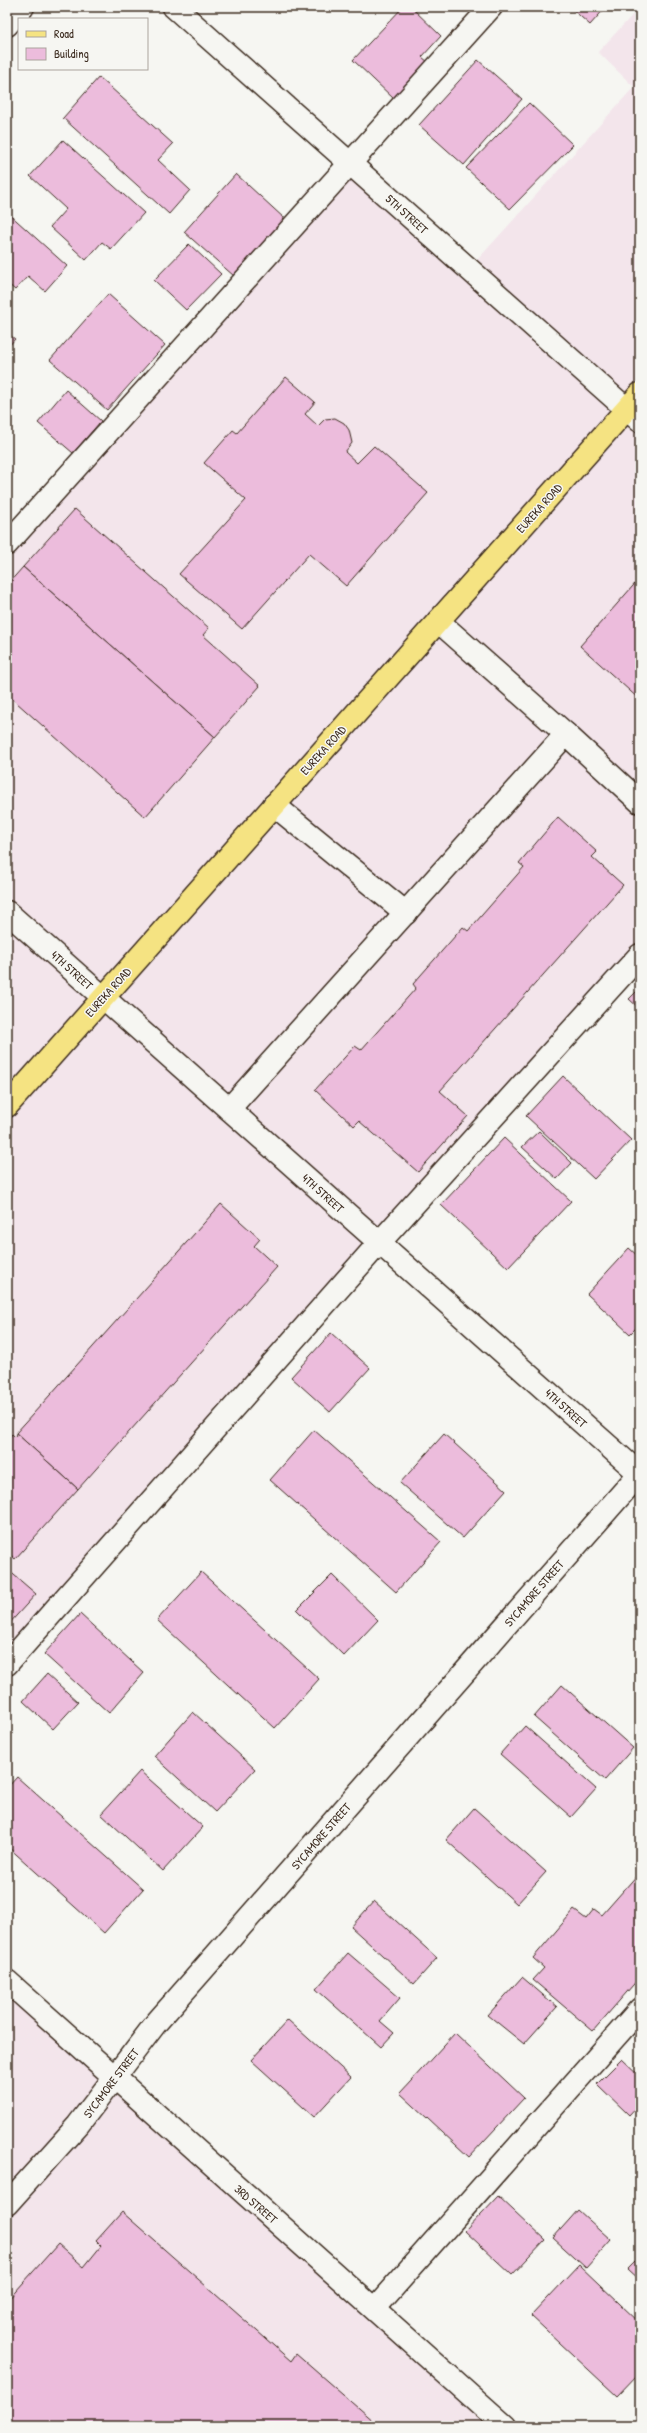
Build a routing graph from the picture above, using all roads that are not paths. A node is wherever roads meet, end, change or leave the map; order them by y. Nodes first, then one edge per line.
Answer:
1 (23, 7) edge
2 (174, 7) edge
3 (491, 7) edge
4 (7, 25) edge
5 (350, 163) junction
6 (635, 408) edge
7 (7, 544) edge
8 (438, 621) junction
9 (566, 734) junction
10 (640, 802) edge
11 (274, 805) junction
12 (7, 912) edge
13 (406, 913) junction
14 (640, 955) edge
15 (103, 997) junction
16 (7, 1106) edge
17 (228, 1109) junction
18 (379, 1243) junction
19 (640, 1474) edge
20 (7, 1664) edge
21 (7, 1981) edge
22 (640, 2009) edge
23 (114, 2078) junction
24 (7, 2204) edge
25 (375, 2308) junction
26 (505, 2426) edge

1 - 4 street
2 - 5 street, 5TH STREET
3 - 5 street
5 - 6 street, 5TH STREET
5 - 7 street
6 - 8 main road, EUREKA ROAD
8 - 9 street
8 - 11 main road, EUREKA ROAD
9 - 10 street
9 - 13 street
11 - 13 street
11 - 15 main road, EUREKA ROAD
12 - 15 street, 4TH STREET
13 - 17 street
14 - 18 street
15 - 16 main road, EUREKA ROAD
15 - 17 street, 4TH STREET
17 - 18 street, 4TH STREET
18 - 19 street, 4TH STREET
18 - 20 street
19 - 23 street, SYCAMORE STREET
21 - 23 street, 3RD STREET
22 - 25 street
23 - 24 street, SYCAMORE STREET
23 - 25 street, 3RD STREET
25 - 26 street, 3RD STREET

